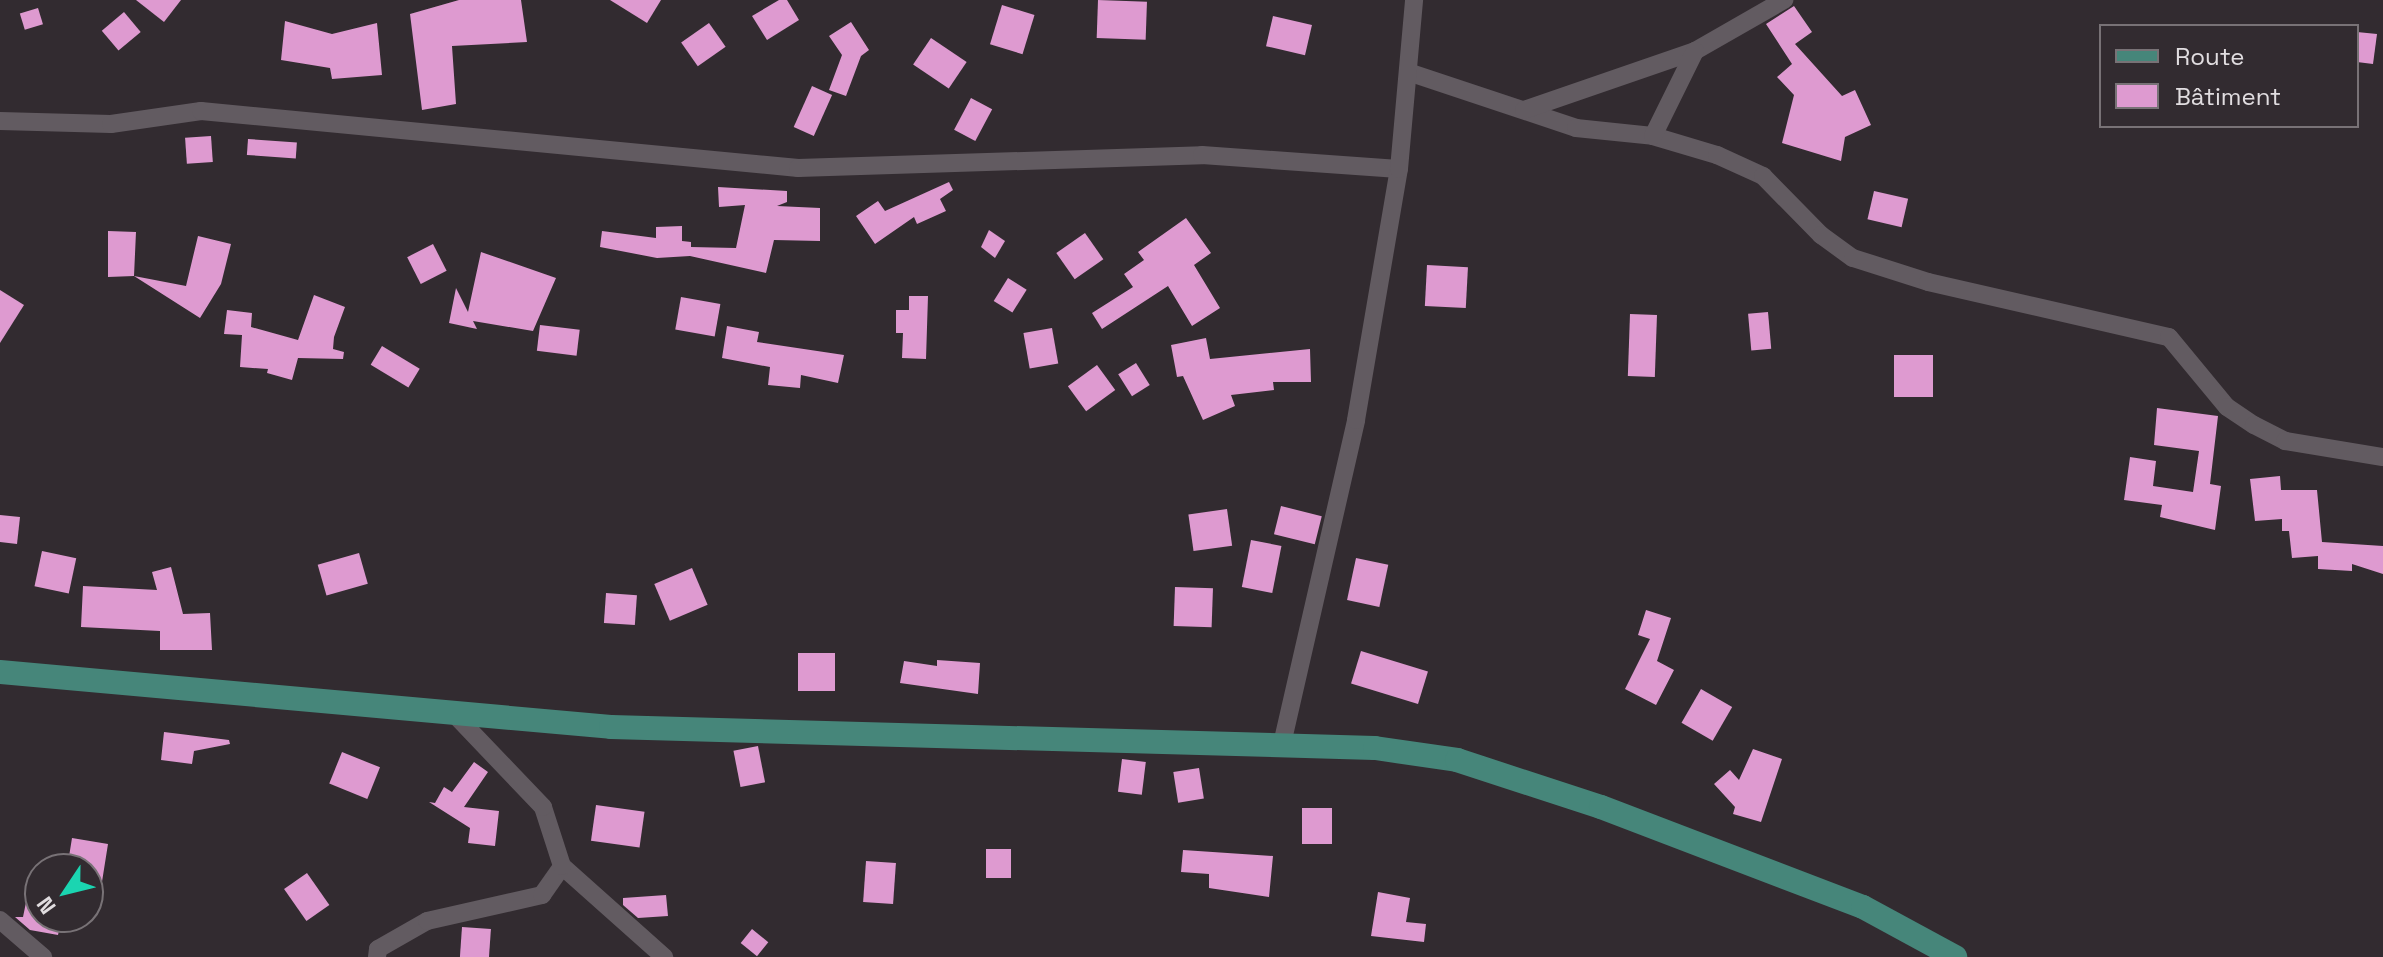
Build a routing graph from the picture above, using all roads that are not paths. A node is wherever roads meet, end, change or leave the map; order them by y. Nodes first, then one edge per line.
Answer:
1 (1414, 0) edge
2 (1784, 0) edge
3 (1695, 51) junction
4 (1408, 72) junction
5 (1524, 110) junction
6 (0, 121) edge
7 (1653, 136) junction
8 (1399, 169) junction
9 (2383, 457) edge
10 (0, 672) edge
11 (456, 716) junction
12 (1282, 744) junction
13 (562, 866) junction
14 (0, 920) edge
15 (43, 957) edge
16 (377, 957) edge
17 (664, 957) edge
18 (1955, 957) edge

1 - 4 street
2 - 3 street
3 - 5 street
3 - 7 street
4 - 5 street
4 - 8 street
5 - 7 street
6 - 8 street
7 - 9 street
8 - 12 street
10 - 11 main road
11 - 12 main road
11 - 13 street
12 - 18 main road
13 - 16 street
13 - 17 street
14 - 15 street

